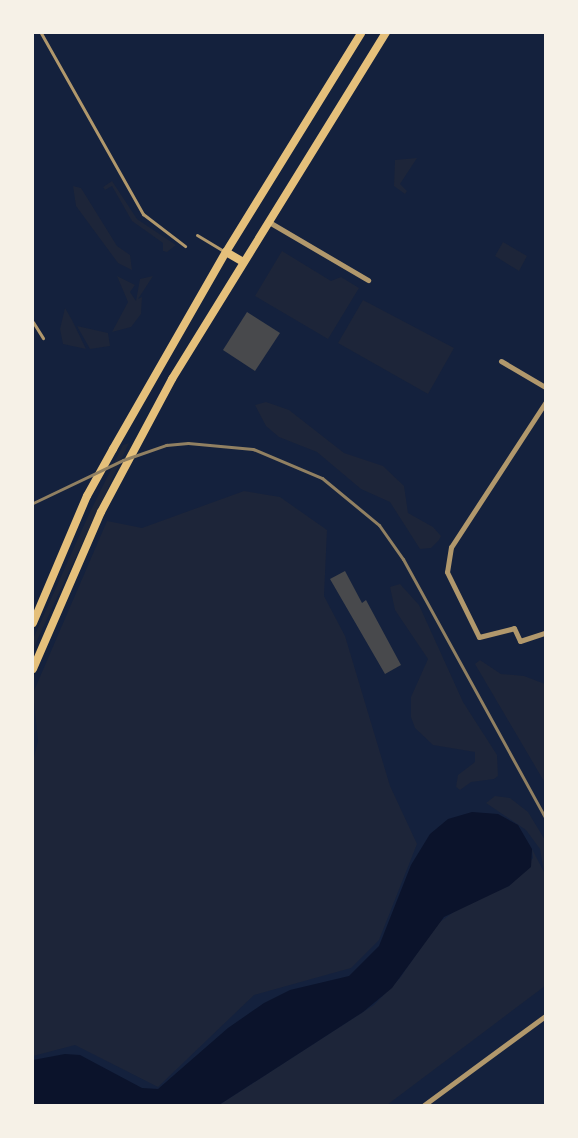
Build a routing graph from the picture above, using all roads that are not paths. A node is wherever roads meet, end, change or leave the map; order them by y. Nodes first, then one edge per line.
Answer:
1 (41, 33) edge
2 (361, 33) edge
3 (386, 33) edge
4 (269, 222) junction
5 (196, 235) dead end
6 (185, 246) dead end
7 (226, 252) junction
8 (243, 262) junction
9 (368, 280) dead end
10 (33, 322) edge
11 (43, 338) dead end
12 (501, 361) dead end
13 (545, 387) edge
14 (545, 403) edge
15 (33, 623) edge
16 (545, 633) edge
17 (33, 669) edge
18 (545, 1016) edge
19 (424, 1105) edge

1 - 6 lane
2 - 7 main road
3 - 4 main road
4 - 8 main road
4 - 9 street
5 - 7 lane
7 - 8 main road
7 - 15 main road
8 - 17 main road
10 - 11 lane
12 - 13 street
14 - 16 street
18 - 19 street

